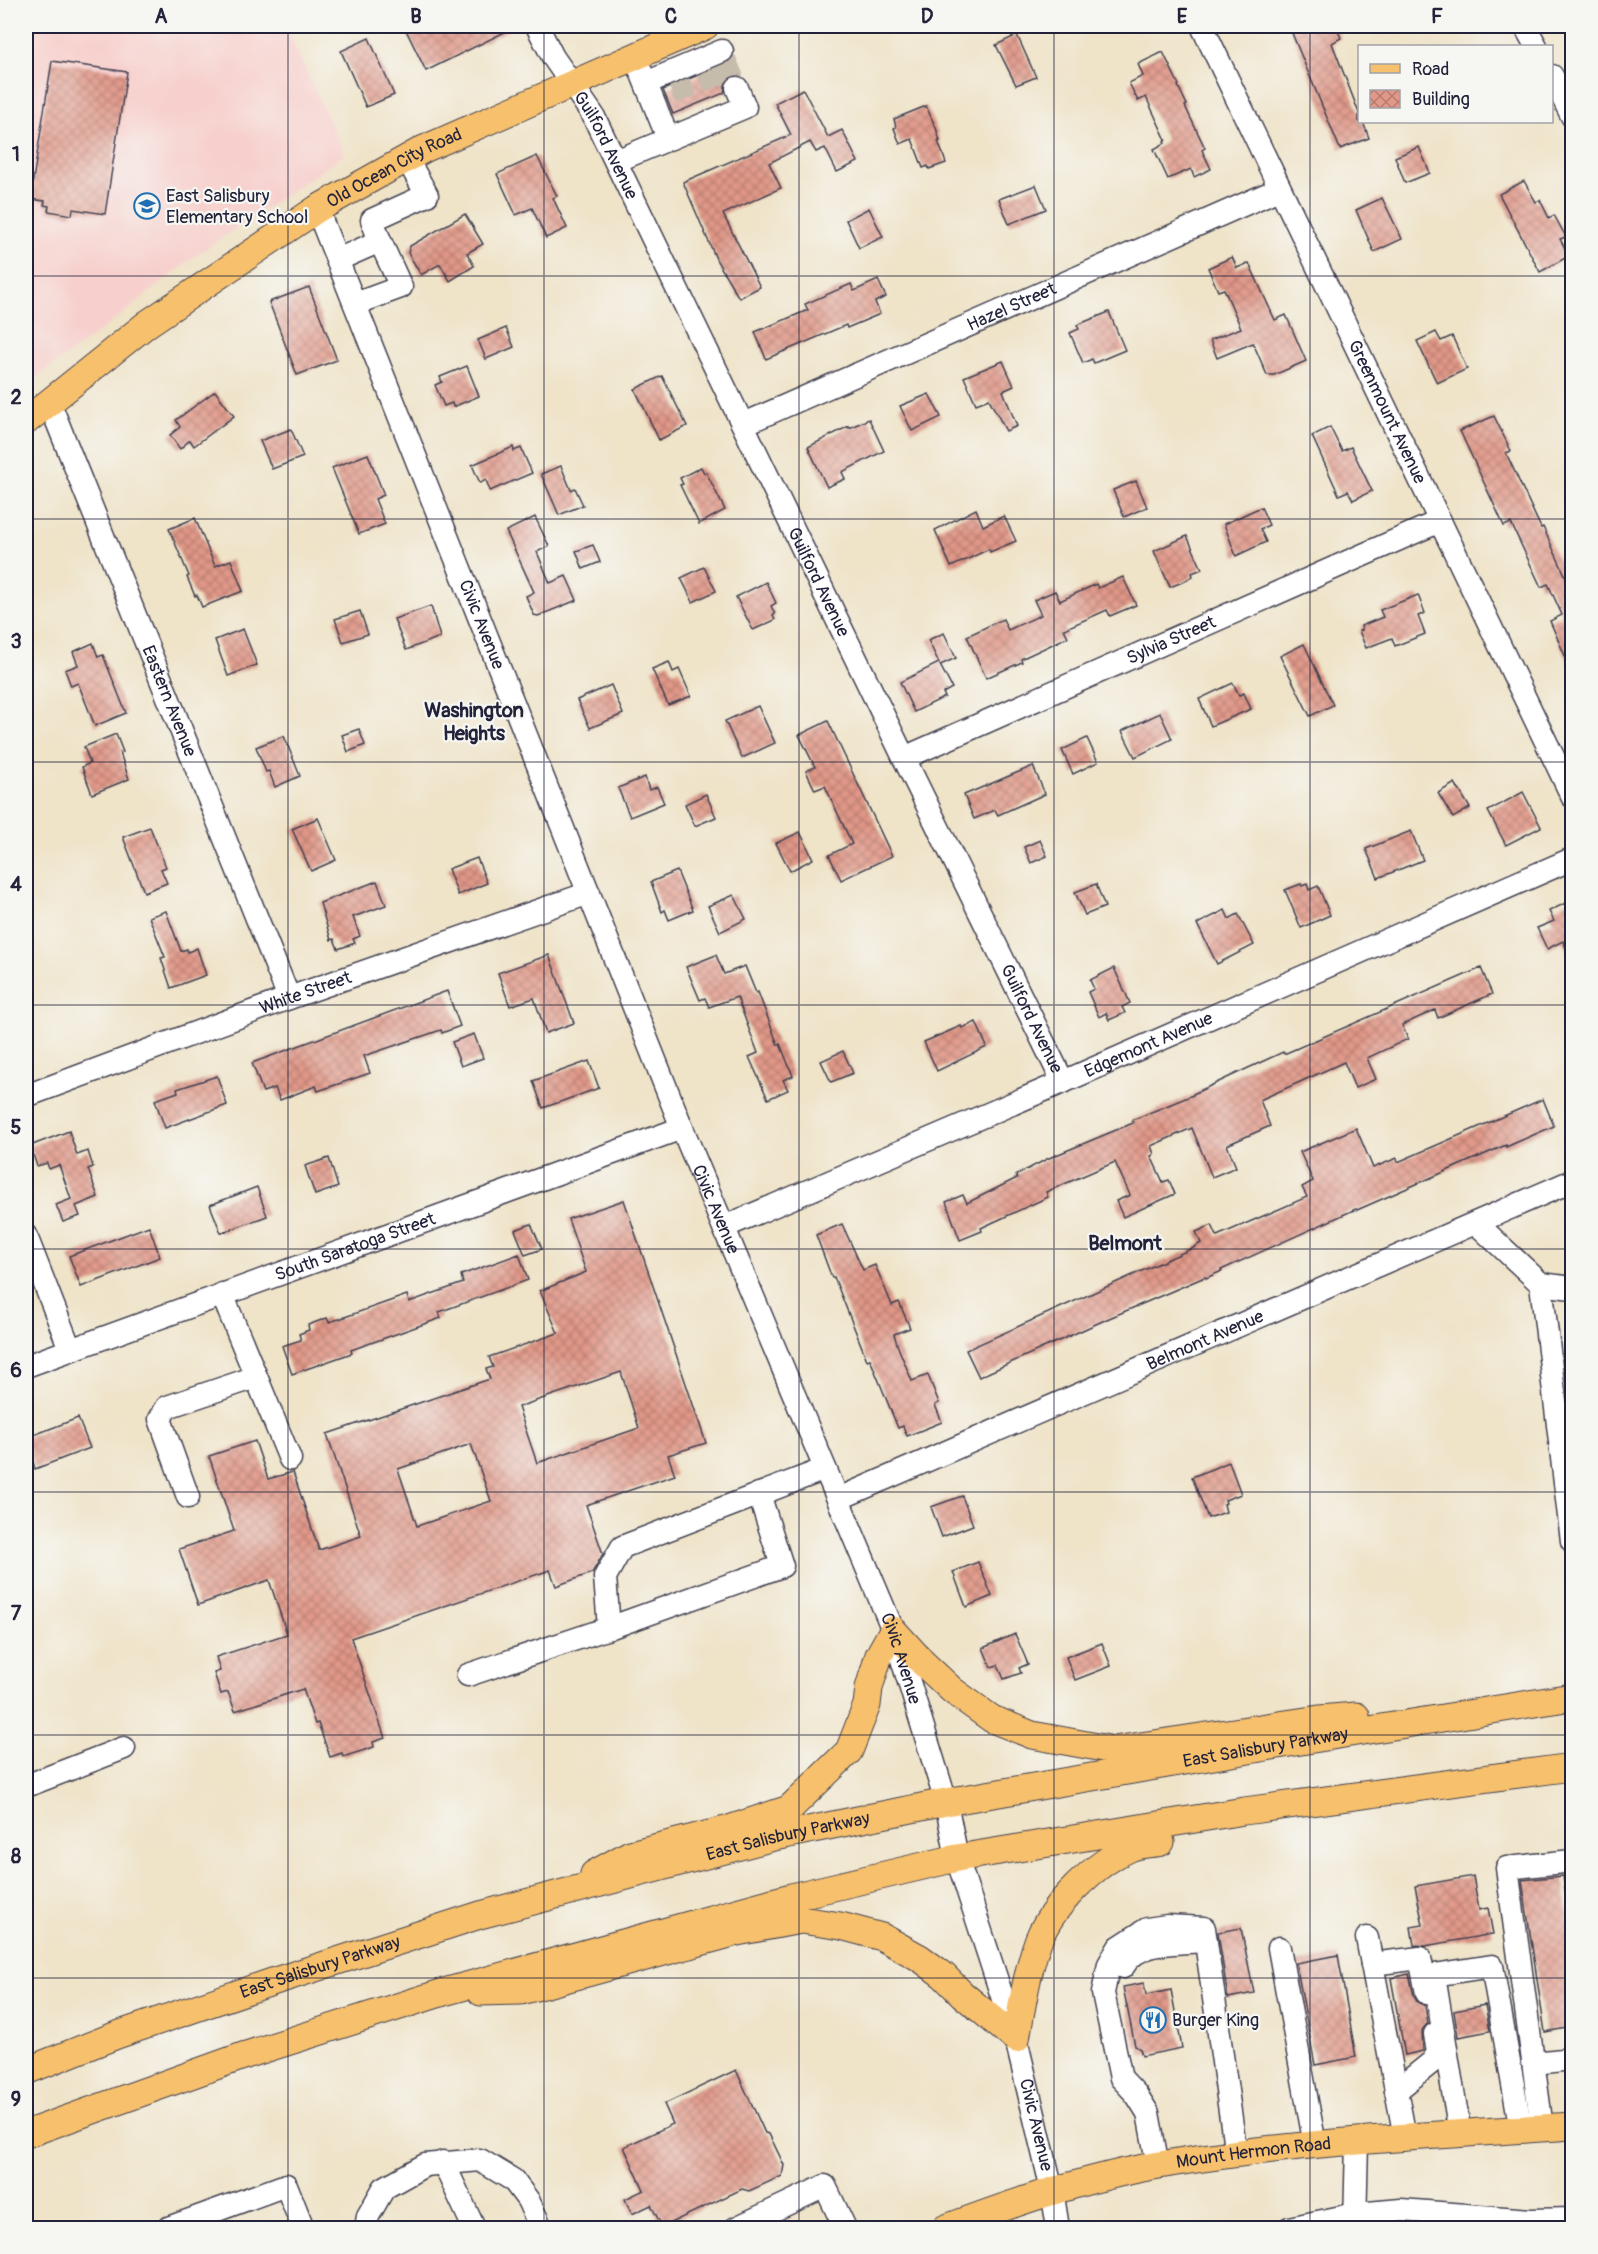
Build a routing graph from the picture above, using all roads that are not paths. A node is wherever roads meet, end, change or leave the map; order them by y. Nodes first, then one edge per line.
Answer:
1 (537, 26) edge
2 (705, 26) edge
3 (712, 26) edge
4 (1202, 26) edge
5 (1525, 26) edge
6 (668, 33) edge
7 (1535, 45) edge
8 (635, 57) junction
9 (1553, 80) edge
10 (646, 83) junction
11 (572, 85) junction
12 (727, 99) dead end
13 (1572, 116) edge
14 (668, 138) junction
15 (407, 159) junction
16 (616, 161) junction
17 (1279, 189) junction
18 (317, 209) junction
19 (381, 241) junction
20 (337, 260) junction
21 (355, 304) junction
22 (50, 404) junction
23 (26, 421) edge
24 (744, 424) junction
25 (1440, 521) junction
26 (904, 758) junction
27 (1572, 796) edge
28 (1572, 859) edge
29 (589, 893) junction
30 (289, 998) junction
31 (1063, 1082) junction
32 (26, 1096) edge
33 (682, 1128) junction
34 (1572, 1181) edge
35 (1476, 1223) junction
36 (724, 1227) junction
37 (26, 1236) edge
38 (1541, 1284) junction
39 (1572, 1288) edge
40 (222, 1294) junction
41 (70, 1349) junction
42 (26, 1365) edge
43 (256, 1377) junction
44 (290, 1459) dead end
45 (825, 1469) junction
46 (759, 1494) junction
47 (188, 1497) dead end
48 (838, 1499) junction
49 (1572, 1540) edge
50 (609, 1628) junction
51 (893, 1630) junction
52 (468, 1675) dead end
53 (1572, 1697) edge
54 (1522, 1705) junction
55 (124, 1748) dead end
56 (1572, 1767) edge
57 (1452, 1783) junction
58 (26, 1786) edge
59 (946, 1802) junction
60 (957, 1858) junction
61 (1572, 1861) edge
62 (562, 1892) junction
63 (1367, 1938) dead end
64 (1279, 1948) dead end
65 (1372, 1964) junction
66 (444, 1992) junction
67 (1016, 2039) junction
68 (1572, 2060) edge
69 (1534, 2063) junction
70 (26, 2071) edge
71 (1396, 2091) junction
72 (1572, 2126) edge
73 (1532, 2129) junction
74 (26, 2134) edge
75 (1460, 2134) junction
76 (1405, 2137) junction
77 (1357, 2141) junction
78 (1315, 2145) junction
79 (1236, 2154) junction
80 (443, 2162) junction
81 (1158, 2166) junction
82 (1052, 2190) junction
83 (1572, 2219) edge
84 (1356, 2221) edge
85 (168, 2229) edge
86 (303, 2229) edge
87 (366, 2229) edge
88 (474, 2229) edge
89 (541, 2229) edge
90 (735, 2229) edge
91 (845, 2229) edge
92 (946, 2229) edge
93 (1058, 2229) edge
94 (1289, 2229) edge

1 - 11 street, Guilford Avenue
2 - 6 main road, Old Ocean City Road
3 - 10 street
4 - 17 street, Greenmount Avenue
5 - 7 street
6 - 8 main road, Old Ocean City Road
8 - 10 street
8 - 11 main road, Old Ocean City Road
9 - 13 street
10 - 14 street
11 - 15 main road, Old Ocean City Road
11 - 16 street, Guilford Avenue
12 - 14 street
14 - 16 street
15 - 18 main road, Old Ocean City Road
15 - 19 street
16 - 24 street, Guilford Avenue
17 - 24 street, Hazel Street
17 - 25 street, Greenmount Avenue
18 - 20 street, Civic Avenue
18 - 22 main road, Old Ocean City Road
19 - 20 street
19 - 21 street
20 - 21 street, Civic Avenue
21 - 29 street, Civic Avenue
22 - 23 main road, Old Ocean City Road
22 - 30 street, Eastern Avenue
24 - 26 street, Guilford Avenue
25 - 26 street, Sylvia Street
25 - 27 street, Greenmount Avenue
26 - 31 street, Guilford Avenue
28 - 31 street, Edgemont Avenue
29 - 30 street, White Street
29 - 33 street, Civic Avenue
30 - 32 street, White Street
31 - 36 street, Edgemont Avenue
33 - 36 street, Civic Avenue
33 - 40 street, South Saratoga Street
34 - 35 street, Belmont Avenue
35 - 38 street
35 - 48 street, Belmont Avenue
36 - 45 street, Civic Avenue
37 - 41 street
38 - 39 street
38 - 49 street
40 - 41 street, South Saratoga Street
40 - 43 street
41 - 42 street, South Saratoga Street
43 - 44 street
43 - 47 street
45 - 46 street
45 - 48 street, Civic Avenue
46 - 50 street
46 - 50 street
48 - 51 street, Civic Avenue
50 - 52 street
51 - 54 main road
51 - 59 street, Civic Avenue
51 - 62 main road
53 - 54 main road, East Salisbury Parkway
54 - 59 main road, East Salisbury Parkway
55 - 58 street
56 - 57 main road
57 - 60 main road
57 - 67 main road
59 - 60 street, Civic Avenue
59 - 62 main road, East Salisbury Parkway
60 - 66 main road
60 - 67 street, Civic Avenue
61 - 69 street
62 - 70 main road, East Salisbury Parkway
63 - 65 street
64 - 78 street
65 - 71 street
65 - 71 street
66 - 67 main road
66 - 74 main road
67 - 82 street, Civic Avenue
68 - 69 street
69 - 73 street
71 - 76 street
72 - 73 main road, Mount Hermon Road
73 - 75 main road, Mount Hermon Road
73 - 75 street
75 - 76 main road, Mount Hermon Road
76 - 77 main road, Mount Hermon Road
77 - 78 main road, Mount Hermon Road
77 - 84 street
78 - 79 main road, Mount Hermon Road
79 - 81 main road, Mount Hermon Road
79 - 81 street
80 - 87 street
80 - 88 street
80 - 89 street
81 - 82 main road, Mount Hermon Road
82 - 92 main road, Mount Hermon Road
82 - 93 street, Civic Avenue
83 - 84 street
84 - 94 street
85 - 86 street
90 - 91 street

